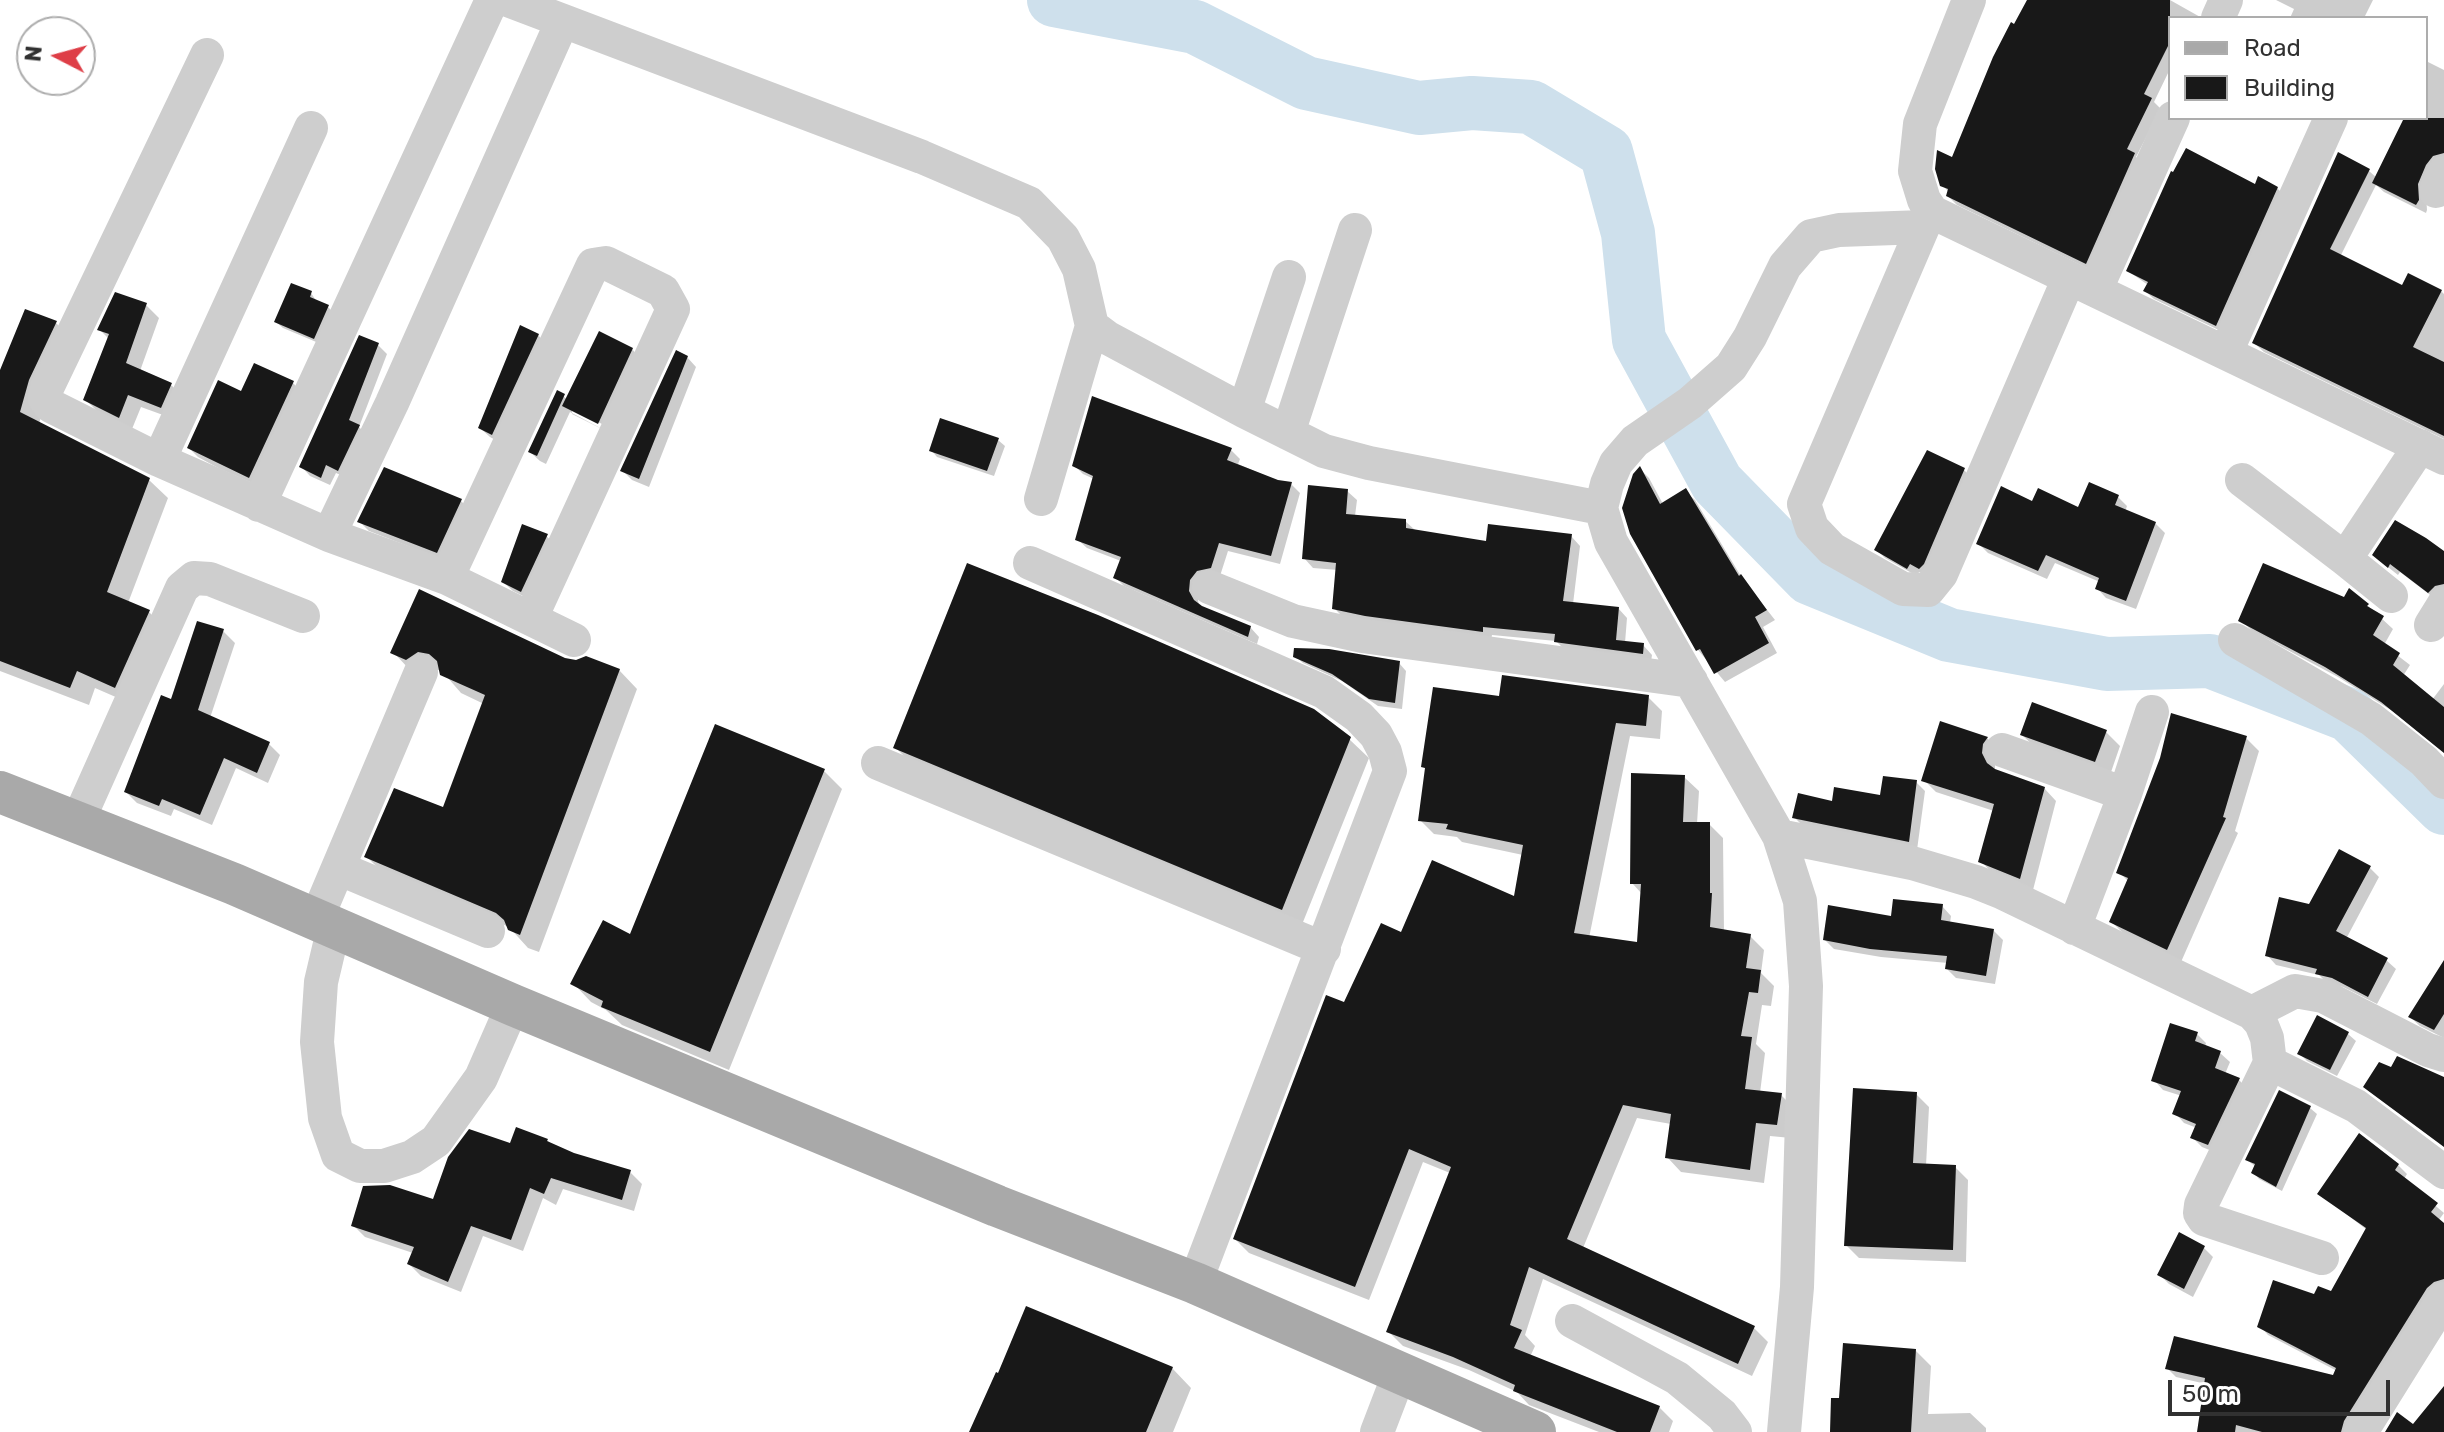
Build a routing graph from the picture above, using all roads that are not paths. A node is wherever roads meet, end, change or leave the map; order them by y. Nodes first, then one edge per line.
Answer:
1 (492, 0) edge
2 (508, 0) edge
3 (1969, 0) edge
4 (562, 22) junction
5 (207, 55) dead end
6 (2172, 120) edge
7 (2330, 120) edge
8 (311, 128) dead end
9 (1928, 220) junction
10 (1355, 230) dead end
11 (1289, 277) dead end
12 (2082, 283) junction
13 (1092, 326) junction
14 (2226, 352) junction
15 (1244, 411) junction
16 (1288, 433) junction
17 (2432, 452) edge
18 (159, 460) junction
19 (2242, 480) dead end
20 (1041, 499) dead end
21 (259, 505) junction
22 (1601, 508) junction
23 (329, 535) junction
24 (2345, 559) junction
25 (1030, 563) dead end
26 (447, 578) junction
27 (1209, 587) dead end
28 (2391, 596) dead end
29 (303, 616) dead end
30 (531, 618) junction
31 (574, 640) dead end
32 (2235, 640) dead end
33 (421, 672) dead end
34 (1691, 681) junction
35 (2152, 712) dead end
36 (2002, 750) dead end
37 (878, 763) dead end
38 (2444, 782) edge
39 (0, 792) edge
40 (2125, 794) junction
41 (77, 823) junction
42 (1779, 836) junction
43 (338, 868) junction
44 (325, 924) junction
45 (2074, 928) junction
46 (488, 931) dead end
47 (1324, 949) junction
48 (513, 1005) junction
49 (2252, 1013) junction
50 (2444, 1055) edge
51 (2270, 1063) junction
52 (2444, 1172) edge
53 (2322, 1258) dead end
54 (1195, 1283) junction
55 (2444, 1299) edge
56 (1572, 1321) dead end
57 (1400, 1372) junction
58 (1377, 1432) edge
59 (1535, 1432) edge
60 (1735, 1432) edge
61 (1784, 1432) edge
62 (2361, 1432) edge

1 - 21 street
2 - 4 street
3 - 9 street
4 - 13 street
4 - 23 street
5 - 18 street
6 - 12 street
7 - 14 street
8 - 18 street
9 - 12 street
9 - 12 street
9 - 22 street
10 - 16 street
11 - 15 street
12 - 14 street
13 - 15 street
13 - 20 street
14 - 17 street
15 - 16 street
16 - 22 street
17 - 24 street
18 - 21 street
19 - 24 street
21 - 23 street
22 - 34 street
23 - 26 street
24 - 28 street
25 - 47 street
26 - 30 street
26 - 30 street
27 - 34 street
29 - 41 street
30 - 31 street
32 - 38 street
33 - 43 street
34 - 42 street
35 - 40 street
36 - 40 street
37 - 47 street
39 - 41 main road
40 - 45 street
41 - 44 main road
42 - 45 street
42 - 61 street
43 - 44 street
43 - 46 street
44 - 48 main road
44 - 48 street
45 - 49 street
47 - 54 street
48 - 54 main road
49 - 50 street
49 - 51 street
51 - 52 street
51 - 53 street
54 - 57 main road
55 - 62 street
56 - 60 street
57 - 58 street
57 - 59 main road

